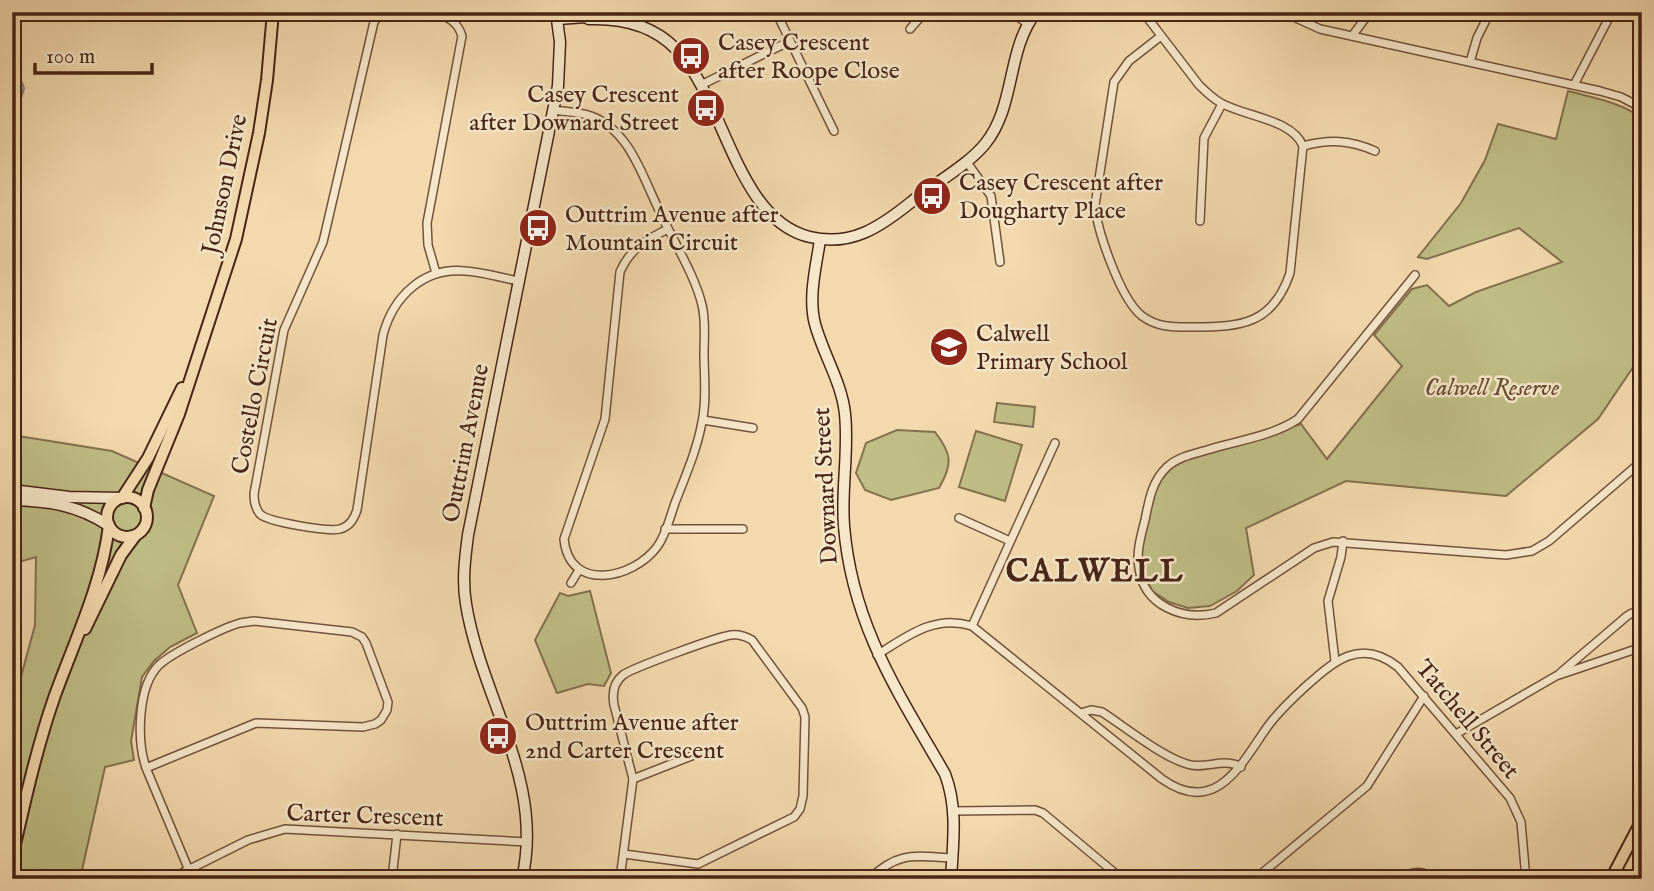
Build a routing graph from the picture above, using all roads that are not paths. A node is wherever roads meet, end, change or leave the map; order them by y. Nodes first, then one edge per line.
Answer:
1 (273, 12) edge
2 (382, 12) edge
3 (423, 12) edge
4 (642, 12) edge
5 (776, 12) edge
6 (925, 12) edge
7 (1010, 12) edge
8 (1036, 12) edge
9 (1143, 12) edge
10 (1283, 12) edge
11 (1370, 12) edge
12 (1490, 12) edge
13 (1612, 12) edge
14 (558, 19) edge
15 (1027, 23) junction
16 (637, 24) junction
17 (910, 29) dead end
18 (1161, 36) junction
19 (1352, 36) junction
20 (790, 41) junction
21 (1470, 62) junction
22 (701, 85) junction
23 (1574, 85) junction
24 (1222, 104) junction
25 (1642, 108) edge
26 (554, 110) junction
27 (834, 131) dead end
28 (1303, 146) junction
29 (1375, 151) dead end
30 (966, 161) junction
31 (1200, 221) dead end
32 (668, 229) junction
33 (820, 240) junction
34 (1000, 262) dead end
35 (436, 274) junction
36 (1415, 275) dead end
37 (519, 281) junction
38 (196, 360) junction
39 (703, 420) junction
40 (753, 428) dead end
41 (1055, 443) dead end
42 (1642, 461) edge
43 (12, 490) edge
44 (122, 498) junction
45 (12, 500) edge
46 (144, 508) junction
47 (959, 517) dead end
48 (109, 525) junction
49 (665, 529) junction
50 (743, 529) dead end
51 (135, 536) junction
52 (1010, 541) junction
53 (1343, 541) junction
54 (579, 570) junction
55 (570, 583) dead end
56 (1642, 615) edge
57 (972, 626) junction
58 (1642, 647) edge
59 (71, 653) junction
60 (877, 655) junction
61 (1335, 661) junction
62 (1556, 676) junction
63 (1424, 696) junction
64 (1081, 713) junction
65 (1456, 734) junction
66 (699, 753) dead end
67 (1241, 767) junction
68 (146, 768) junction
69 (633, 779) junction
70 (954, 811) junction
71 (1642, 820) edge
72 (397, 834) junction
73 (527, 842) junction
74 (624, 855) junction
75 (12, 858) edge
76 (952, 858) junction
77 (188, 868) junction
78 (170, 879) edge
79 (392, 879) edge
80 (522, 879) edge
81 (620, 879) edge
82 (869, 879) edge
83 (951, 879) edge
84 (1122, 879) edge
85 (1255, 879) edge
86 (1398, 879) edge
87 (1436, 879) edge
88 (1526, 879) edge
89 (1611, 879) edge

1 - 38 main road, Johnson Drive
2 - 35 street, Costello Circuit
3 - 35 street
4 - 16 street
5 - 20 street
6 - 17 street
7 - 15 street
8 - 15 street
9 - 18 street
10 - 19 street
11 - 19 street
12 - 21 street
13 - 23 street
14 - 16 street
14 - 26 street, Outtrim Avenue
15 - 30 street
16 - 22 street
18 - 24 street
18 - 28 street
19 - 21 street
20 - 22 street
20 - 27 street
21 - 23 street
22 - 33 street
23 - 25 street
24 - 28 street
24 - 31 street
26 - 32 street
26 - 37 street, Outtrim Avenue
28 - 29 street
30 - 33 street
30 - 34 street
32 - 39 street
32 - 54 street
33 - 60 street, Downard Street
35 - 37 street, Costello Circuit
36 - 53 street
37 - 73 street, Outtrim Avenue
38 - 44 main road, Johnson Drive
38 - 46 main road, Johnson Drive
39 - 40 street
39 - 49 street
41 - 52 street
42 - 53 street
43 - 44 street
44 - 46 main road
44 - 48 main road
45 - 48 street
46 - 51 main road
47 - 52 street
48 - 51 main road
48 - 59 main road
49 - 50 street
49 - 54 street
51 - 59 main road
52 - 57 street
53 - 61 street
54 - 55 street
56 - 62 street
57 - 60 street
57 - 64 street, Tatchell Street
58 - 62 street
59 - 75 main road
60 - 70 street, Downard Street
61 - 63 street, Tatchell Street
61 - 67 street, Tatchell Street
62 - 65 street
63 - 65 street, Tatchell Street
63 - 85 street
64 - 67 street, Tatchell Street
64 - 67 street, Tatchell Street
65 - 88 street, Tatchell Street
66 - 69 street
68 - 68 street
68 - 77 street
69 - 74 street
69 - 74 street
70 - 76 street, Downard Street
70 - 84 street
71 - 89 main road
72 - 73 street, Carter Crescent
72 - 77 street, Carter Crescent
72 - 79 street
73 - 80 street, Outtrim Avenue
74 - 81 street
76 - 82 street
76 - 83 street, Downard Street
77 - 78 street, Carter Crescent
86 - 87 street

